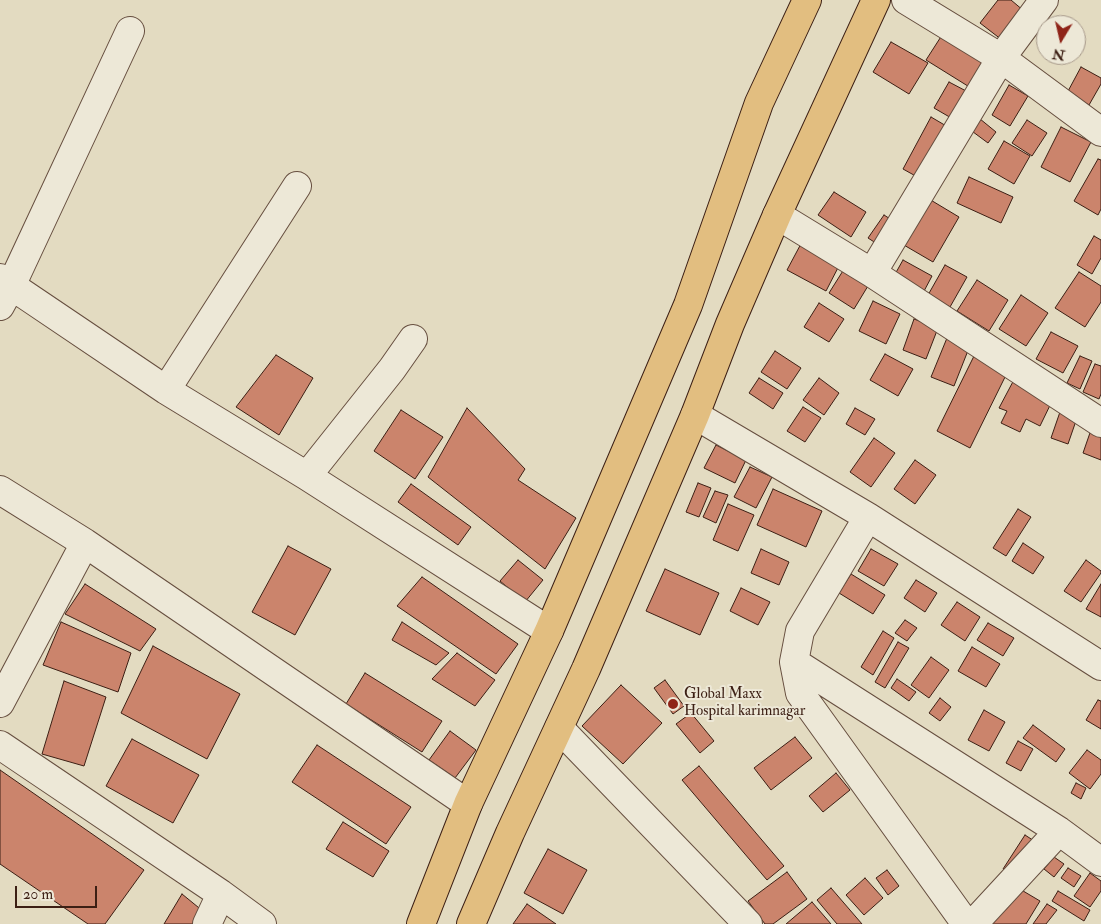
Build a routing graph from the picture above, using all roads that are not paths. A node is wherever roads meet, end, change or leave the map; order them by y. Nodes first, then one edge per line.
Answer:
1 (807, 0) edge
2 (876, 0) edge
3 (906, 0) edge
4 (1044, 0) edge
5 (130, 31) dead end
6 (1002, 58) junction
7 (1101, 132) edge
8 (298, 186) dead end
9 (777, 215) junction
10 (872, 272) junction
11 (4, 290) edge
12 (413, 339) dead end
13 (166, 390) junction
14 (695, 414) junction
15 (1101, 423) edge
16 (307, 476) junction
17 (0, 490) edge
18 (868, 517) junction
19 (85, 543) junction
20 (549, 631) junction
21 (794, 662) junction
22 (1101, 666) edge
23 (0, 703) edge
24 (558, 728) junction
25 (0, 745) edge
26 (468, 804) junction
27 (1059, 831) junction
28 (1101, 862) edge
29 (221, 894) junction
30 (207, 924) edge
31 (262, 924) edge
32 (421, 924) edge
33 (471, 924) edge
34 (748, 924) edge
35 (966, 924) edge
36 (972, 924) edge

1 - 20 main road
2 - 9 main road
3 - 6 street
4 - 6 street
5 - 11 street
6 - 7 street
6 - 10 street
8 - 13 street
9 - 10 street
9 - 14 main road
10 - 15 street
11 - 13 street
12 - 16 street
13 - 16 street
14 - 18 street
14 - 24 main road
16 - 20 street
17 - 19 street
18 - 21 street
18 - 22 street
19 - 23 street
19 - 26 street
20 - 26 main road
21 - 27 street
21 - 35 street
24 - 33 main road
24 - 34 street
25 - 29 street
26 - 32 main road
27 - 28 street
27 - 36 street
29 - 30 street
29 - 31 street

